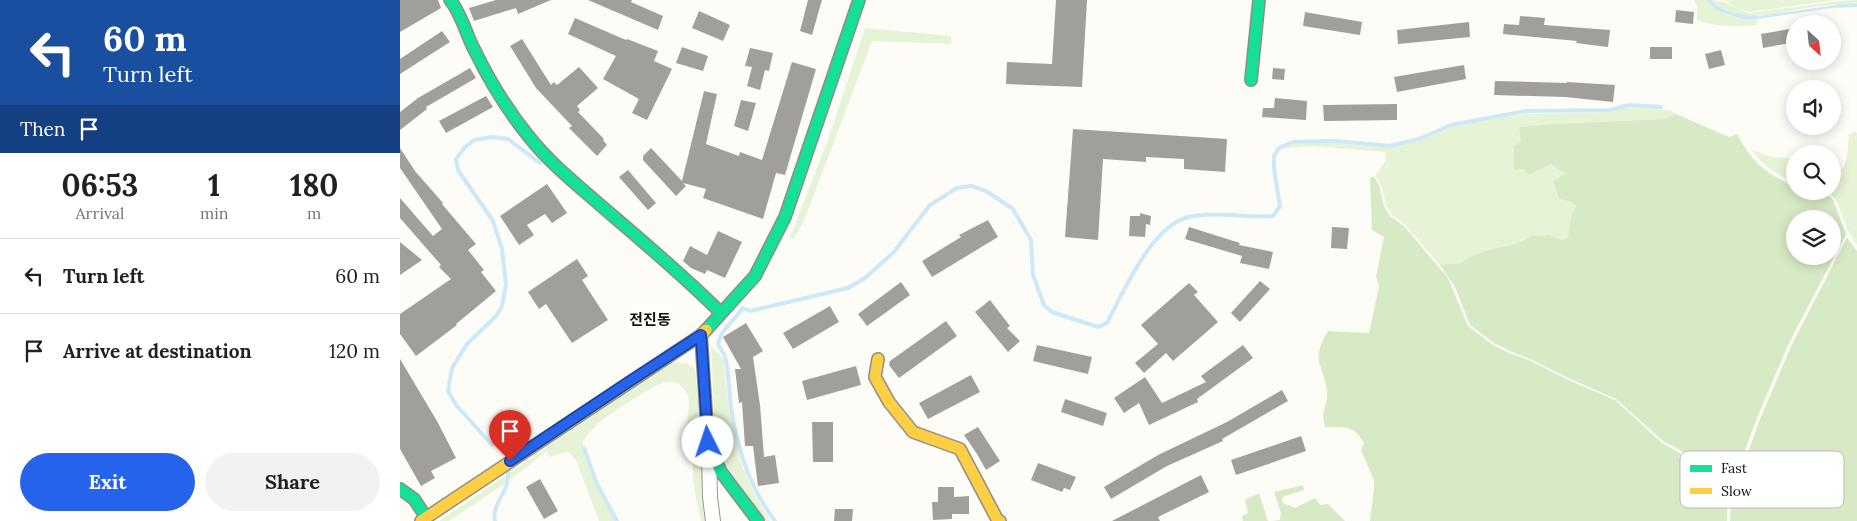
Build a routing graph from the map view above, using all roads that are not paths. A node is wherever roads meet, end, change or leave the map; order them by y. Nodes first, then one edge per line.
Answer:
1 (450, 0) edge
2 (859, 0) edge
3 (1259, 0) edge
4 (1250, 80) dead end
5 (721, 313) junction
6 (701, 335) junction
7 (878, 359) dead end
8 (708, 442) junction
9 (400, 488) edge
10 (423, 519) edge
11 (713, 521) edge
12 (758, 521) edge
13 (1000, 521) edge

1 - 5 street
2 - 5 street
3 - 4 street
5 - 6 street
6 - 8 street
6 - 10 street
7 - 13 street
8 - 11 street
8 - 12 street
9 - 10 street

